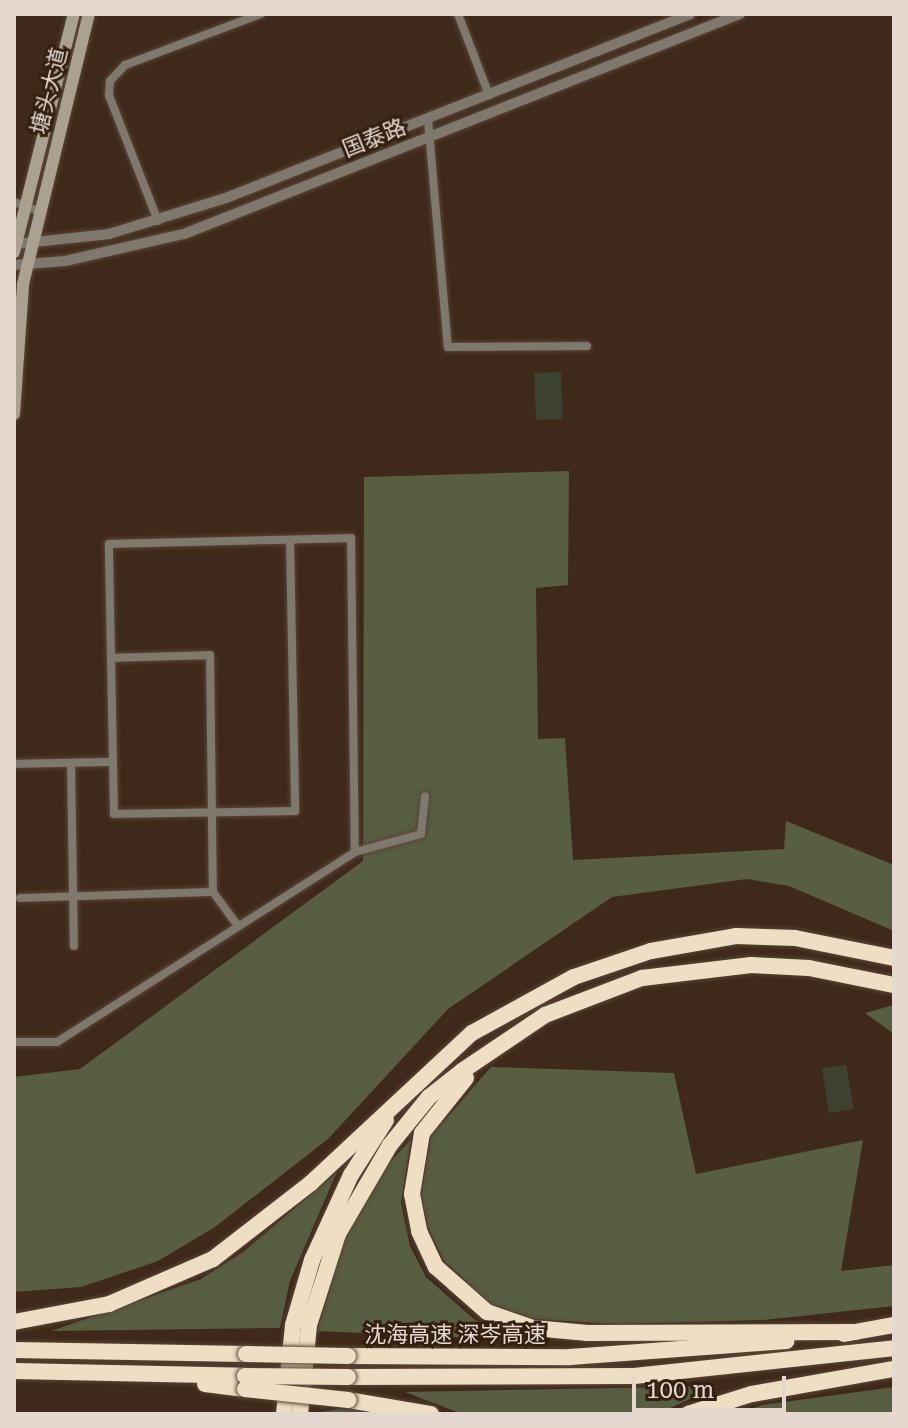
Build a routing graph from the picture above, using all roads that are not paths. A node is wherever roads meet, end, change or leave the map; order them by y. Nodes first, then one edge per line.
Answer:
1 (74, 14) edge
2 (89, 14) edge
3 (261, 14) edge
4 (458, 14) edge
5 (690, 14) edge
6 (740, 14) edge
7 (665, 19) edge
8 (489, 95) junction
9 (428, 120) junction
10 (430, 138) junction
11 (20, 205) edge
12 (41, 212) junction
13 (158, 221) junction
14 (31, 246) junction
15 (15, 248) edge
16 (20, 265) edge
17 (18, 288) edge
18 (587, 346) dead end
19 (14, 414) edge
20 (290, 540) junction
21 (111, 658) junction
22 (113, 762) junction
23 (71, 763) junction
24 (14, 764) edge
25 (425, 796) dead end
26 (212, 812) junction
27 (355, 852) junction
28 (213, 892) junction
29 (73, 897) junction
30 (20, 898) dead end
31 (238, 926) junction
32 (74, 946) dead end
33 (894, 958) edge
34 (894, 985) edge
35 (14, 1042) edge
36 (487, 1053) junction
37 (403, 1096) junction
38 (14, 1322) edge
39 (894, 1325) edge
40 (855, 1332) junction
41 (894, 1348) edge
42 (14, 1350) edge
43 (894, 1369) edge
44 (14, 1371) edge
45 (245, 1382) junction
46 (284, 1414) edge
47 (300, 1414) edge
48 (431, 1414) edge
49 (688, 1414) edge

1 - 11 main road, 塘头大道
2 - 12 main road, 塘头大道
3 - 13 street
4 - 8 street
5 - 7 street, 国泰路
6 - 10 street, 国泰路
7 - 8 street, 国泰路
8 - 9 street, 国泰路
9 - 10 street
9 - 13 street, 国泰路
10 - 16 street, 国泰路
10 - 18 street
11 - 12 street
11 - 15 main road, 塘头大道
12 - 14 main road, 塘头大道
13 - 14 street, 国泰路
14 - 15 street, 国泰路
14 - 16 main road, 塘头大道
16 - 17 main road, 塘头大道
17 - 19 main road, 塘头大道
20 - 21 street
20 - 26 street
20 - 27 street
21 - 22 street
21 - 26 street
22 - 23 street
22 - 26 street
23 - 24 street
23 - 29 street
25 - 27 street
26 - 28 street
27 - 31 street
28 - 29 street
28 - 31 street
29 - 30 street
29 - 32 street
31 - 35 street
33 - 37 highway
34 - 36 highway
36 - 40 highway
36 - 47 highway
37 - 38 highway
37 - 46 highway
39 - 40 highway, 沈海高速 深岑高速
40 - 42 highway, 沈海高速 深岑高速, bridge
41 - 45 highway, 沈海高速 深岑高速, bridge
43 - 49 highway
44 - 45 highway
45 - 48 highway, bridge

